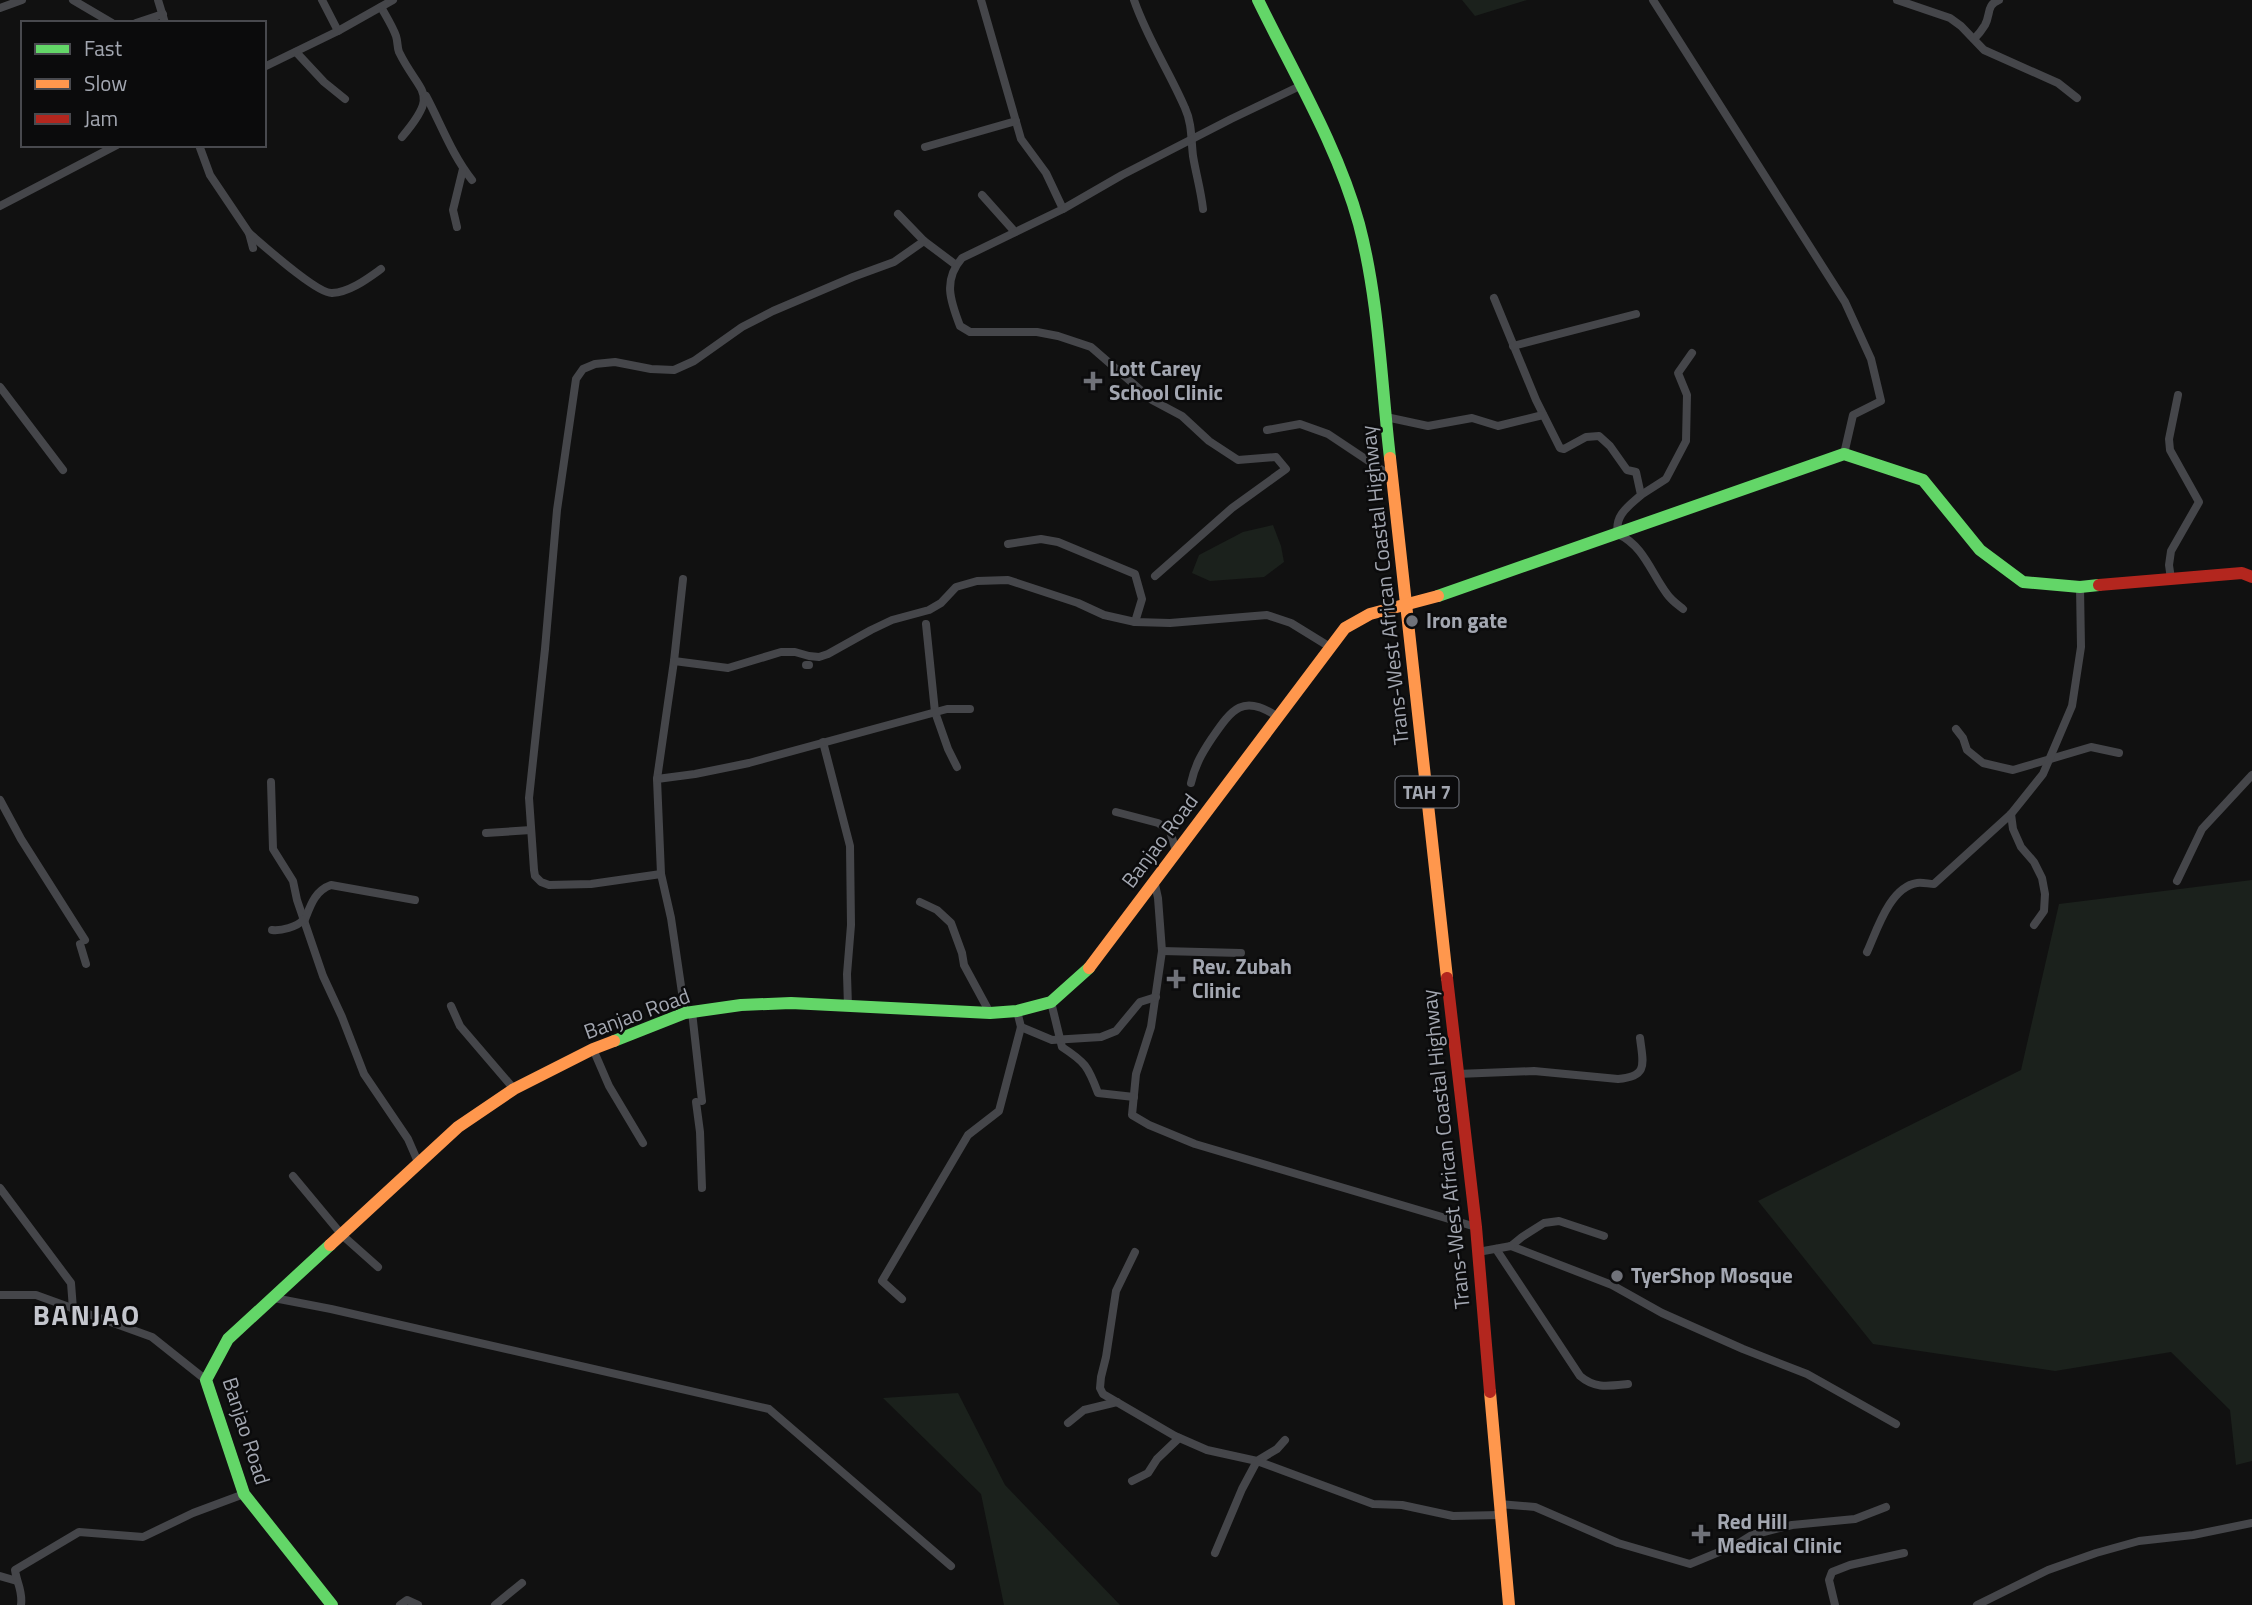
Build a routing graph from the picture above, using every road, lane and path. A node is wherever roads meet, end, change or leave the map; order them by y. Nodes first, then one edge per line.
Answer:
1 (22, 0) edge
2 (73, 0) edge
3 (158, 0) edge
4 (322, 0) edge
5 (393, 0) edge
6 (981, 0) edge
7 (1134, 0) edge
8 (1258, 0) edge
9 (1653, 0) edge
10 (1897, 0) edge
11 (1999, 0) edge
12 (381, 7) junction
13 (0, 8) edge
14 (164, 20) edge
15 (109, 21) edge
16 (142, 21) edge
17 (338, 31) junction
18 (1973, 39) junction
19 (296, 51) junction
20 (266, 66) edge
21 (1300, 86) junction
22 (426, 96) junction
23 (2077, 98) dead end
24 (345, 99) dead end
25 (1016, 121) junction
26 (402, 138) dead end
27 (1192, 138) junction
28 (113, 147) edge
29 (200, 147) edge
30 (925, 147) dead end
31 (463, 169) junction
32 (472, 180) dead end
33 (982, 195) dead end
34 (0, 206) edge
35 (1063, 209) junction
36 (1203, 209) dead end
37 (898, 214) dead end
38 (457, 226) dead end
39 (1015, 232) junction
40 (249, 233) junction
41 (924, 242) junction
42 (253, 248) dead end
43 (956, 265) junction
44 (381, 269) dead end
45 (1494, 298) dead end
46 (1636, 314) dead end
47 (1513, 346) junction
48 (1692, 353) dead end
49 (0, 387) edge
50 (2178, 396) dead end
51 (1543, 415) junction
52 (1386, 417) junction
53 (1267, 430) dead end
54 (1844, 454) junction
55 (63, 470) dead end
56 (1391, 476) junction
57 (1641, 495) junction
58 (1618, 534) junction
59 (1007, 544) dead end
60 (1155, 576) dead end
61 (2252, 576) edge
62 (683, 579) dead end
63 (2171, 579) junction
64 (2080, 587) junction
65 (1405, 606) junction
66 (1683, 610) dead end
67 (1135, 622) junction
68 (926, 624) dead end
69 (1330, 647) junction
70 (674, 661) junction
71 (970, 709) dead end
72 (935, 712) junction
73 (1278, 717) junction
74 (1956, 729) dead end
75 (823, 742) junction
76 (2119, 753) dead end
77 (2050, 758) junction
78 (957, 767) dead end
79 (2252, 775) edge
80 (657, 779) junction
81 (271, 782) dead end
82 (1191, 783) dead end
83 (0, 800) edge
84 (1116, 812) dead end
85 (2011, 814) junction
86 (531, 830) junction
87 (486, 833) dead end
88 (1176, 851) junction
89 (661, 874) junction
90 (1154, 880) junction
91 (2177, 881) dead end
92 (415, 900) dead end
93 (920, 902) dead end
94 (304, 921) junction
95 (2034, 925) dead end
96 (272, 930) dead end
97 (1163, 951) junction
98 (1867, 952) dead end
99 (1241, 953) dead end
100 (86, 964) dead end
101 (1156, 997) junction
102 (1051, 1002) junction
103 (451, 1006) dead end
104 (848, 1007) junction
105 (1017, 1011) junction
106 (689, 1012) junction
107 (990, 1013) junction
108 (1021, 1027) junction
109 (1640, 1038) dead end
110 (1060, 1039) junction
111 (593, 1049) junction
112 (1457, 1074) junction
113 (514, 1089) junction
114 (1134, 1097) junction
115 (643, 1143) dead end
116 (418, 1162) junction
117 (293, 1176) dead end
118 (0, 1188) edge
119 (702, 1188) dead end
120 (1476, 1227) junction
121 (342, 1235) junction
122 (1604, 1236) dead end
123 (1511, 1246) junction
124 (1496, 1249) junction
125 (1135, 1252) dead end
126 (1478, 1252) junction
127 (379, 1267) dead end
128 (0, 1295) edge
129 (274, 1298) junction
130 (902, 1299) dead end
131 (73, 1309) junction
132 (206, 1380) junction
133 (1628, 1384) dead end
134 (1117, 1402) junction
135 (1068, 1423) dead end
136 (1896, 1424) dead end
137 (1179, 1437) junction
138 (1285, 1440) dead end
139 (1256, 1461) junction
140 (1132, 1481) dead end
141 (244, 1494) junction
142 (1885, 1507) dead end
143 (1501, 1515) junction
144 (2252, 1523) edge
145 (1215, 1553) dead end
146 (1904, 1553) dead end
147 (951, 1566) dead end
148 (0, 1576) edge
149 (16, 1581) junction
150 (522, 1583) dead end
151 (21, 1605) edge
152 (331, 1605) edge
153 (400, 1605) edge
154 (418, 1605) edge
155 (495, 1605) edge
156 (1502, 1605) edge
157 (1509, 1605) edge
158 (1835, 1605) edge
159 (1976, 1605) edge

1 - 13 street
2 - 15 street
3 - 14 street
4 - 17 street
5 - 12 street
6 - 25 street
7 - 27 street
8 - 21 main road, Trans-West African Coastal Highway / TAH 7
9 - 54 street
10 - 18 street
11 - 18 street
12 - 17 street
12 - 22 street
14 - 16 street
17 - 19 street
18 - 23 street
19 - 20 street
19 - 24 street
21 - 27 street
21 - 52 main road, Trans-West African Coastal Highway / TAH 7
22 - 26 street
22 - 31 street
25 - 30 street
25 - 35 street
27 - 35 street
27 - 36 street
28 - 34 street
29 - 40 street
31 - 32 street
31 - 38 street
33 - 39 street
35 - 39 street
37 - 41 street
39 - 43 street
40 - 42 street
40 - 44 street
41 - 43 street
41 - 86 street
43 - 60 street
45 - 47 street
46 - 47 street
47 - 51 street
48 - 57 street
49 - 55 street
50 - 63 street
51 - 52 street
51 - 57 street
52 - 56 main road, Trans-West African Coastal Highway / TAH 7
53 - 56 street
54 - 58 main road, Banjao Road
54 - 64 main road
56 - 65 main road, Trans-West African Coastal Highway / TAH 7
57 - 58 street
58 - 65 main road, Banjao Road
58 - 66 street
59 - 67 street
61 - 63 main road
62 - 70 street
63 - 64 main road
64 - 77 street
65 - 69 main road, Banjao Road
65 - 112 main road, Trans-West African Coastal Highway / TAH 7
67 - 69 street
67 - 70 street
68 - 72 street
69 - 73 main road, Banjao Road
70 - 80 street
71 - 72 street
72 - 75 street
72 - 78 street
73 - 82 street
73 - 88 main road, Banjao Road
74 - 77 street
75 - 80 street
75 - 104 street
76 - 77 street
77 - 85 street
79 - 91 street
80 - 89 street
81 - 94 street
83 - 100 street
84 - 88 street
85 - 95 street
85 - 98 street
86 - 87 street
86 - 89 street
88 - 90 main road, Banjao Road
89 - 106 street
90 - 97 street
90 - 102 main road, Banjao Road
92 - 94 street
93 - 107 street
94 - 96 street
94 - 116 street
97 - 99 street
97 - 101 street
101 - 110 street
101 - 114 street
102 - 105 main road, Banjao Road
102 - 110 street
103 - 113 street
104 - 106 main road, Banjao Road
104 - 107 main road, Banjao Road
105 - 107 main road, Banjao Road
105 - 108 street
106 - 111 main road, Banjao Road
106 - 119 street
108 - 110 street
108 - 130 street
109 - 112 street
110 - 114 street
111 - 113 main road, Banjao Road
111 - 115 street
112 - 120 main road, Trans-West African Coastal Highway / TAH 7
113 - 116 main road, Banjao Road
114 - 120 street
116 - 121 main road, Banjao Road
117 - 121 street
118 - 131 street
120 - 126 main road, Trans-West African Coastal Highway / TAH 7
121 - 127 street
121 - 129 main road, Banjao Road
122 - 123 street
123 - 124 street
123 - 136 street
124 - 126 street
124 - 133 street
125 - 134 street
126 - 143 main road, Trans-West African Coastal Highway / TAH 7
128 - 131 street
129 - 132 main road, Banjao Road
129 - 147 street
131 - 132 street
132 - 141 main road, Banjao Road
134 - 135 street
134 - 137 street
137 - 139 street
137 - 140 street
138 - 139 street
139 - 143 street
139 - 145 street
141 - 149 street
141 - 152 main road, Banjao Road
142 - 143 street
143 - 156 main road
143 - 157 main road, Trans-West African Coastal Highway / TAH 7
144 - 159 street
146 - 158 street
148 - 149 street
149 - 151 street
150 - 155 street
153 - 154 street

